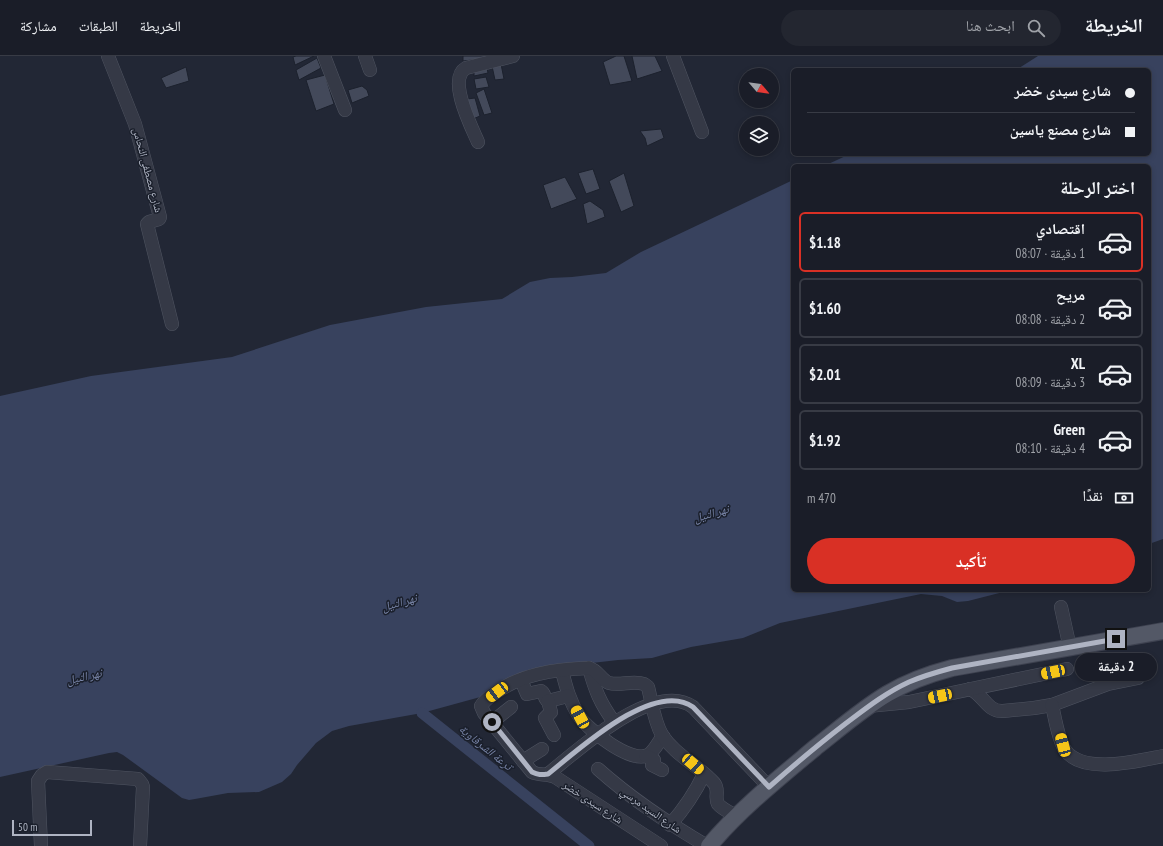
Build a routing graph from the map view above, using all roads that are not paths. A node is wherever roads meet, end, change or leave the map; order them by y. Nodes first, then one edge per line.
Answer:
1 (108, 56) edge
2 (324, 56) edge
3 (365, 56) edge
4 (513, 56) edge
5 (673, 56) edge
6 (370, 70) dead end
7 (346, 110) dead end
8 (702, 132) dead end
9 (478, 142) dead end
10 (172, 324) dead end
11 (1061, 607) dead end
12 (1163, 631) edge
13 (1070, 648) junction
14 (589, 668) junction
15 (1067, 669) dead end
16 (562, 671) junction
17 (1138, 678) dead end
18 (521, 680) junction
19 (970, 689) junction
20 (568, 696) junction
21 (548, 701) junction
22 (652, 705) junction
23 (1052, 705) junction
24 (868, 706) junction
25 (510, 707) dead end
26 (492, 722) junction
27 (614, 722) junction
28 (554, 735) dead end
29 (597, 735) junction
30 (663, 736) junction
31 (542, 749) dead end
32 (646, 756) junction
33 (1163, 756) edge
34 (523, 761) junction
35 (598, 769) dead end
36 (662, 770) dead end
37 (548, 774) junction
38 (704, 774) junction
39 (769, 787) junction
40 (655, 815) junction
41 (736, 816) junction
42 (670, 825) junction
43 (642, 834) junction
44 (41, 846) edge
45 (140, 846) edge
46 (661, 846) edge
47 (708, 846) edge

1 - 10 street, شارع مصطفى النحاس
2 - 7 street
3 - 6 street
4 - 9 street
5 - 8 street
11 - 13 street
12 - 13 main road
13 - 24 main road
14 - 16 street
14 - 22 street
14 - 27 street
15 - 19 street
16 - 18 street
16 - 20 street
17 - 23 street
18 - 21 street
18 - 26 street, شارع سيدى خضر
19 - 23 street
19 - 24 street
20 - 21 street
20 - 29 street
21 - 28 street
22 - 27 street
22 - 30 street
22 - 39 street
23 - 33 street
24 - 39 main road
25 - 26 street
26 - 34 street, شارع سيدى خضر
27 - 29 street
29 - 32 street
29 - 37 street
30 - 32 street
30 - 38 street
31 - 34 street
32 - 36 street
34 - 37 street, شارع سيدى خضر
35 - 40 street, شارع السيد مرسي
37 - 43 street, شارع سيدى خضر
38 - 41 street
38 - 42 street
39 - 41 main road
40 - 42 street, شارع السيد مرسي
40 - 43 street
41 - 47 main road
42 - 47 street, شارع السيد مرسي
43 - 46 street, شارع سيدى خضر
44 - 45 street

